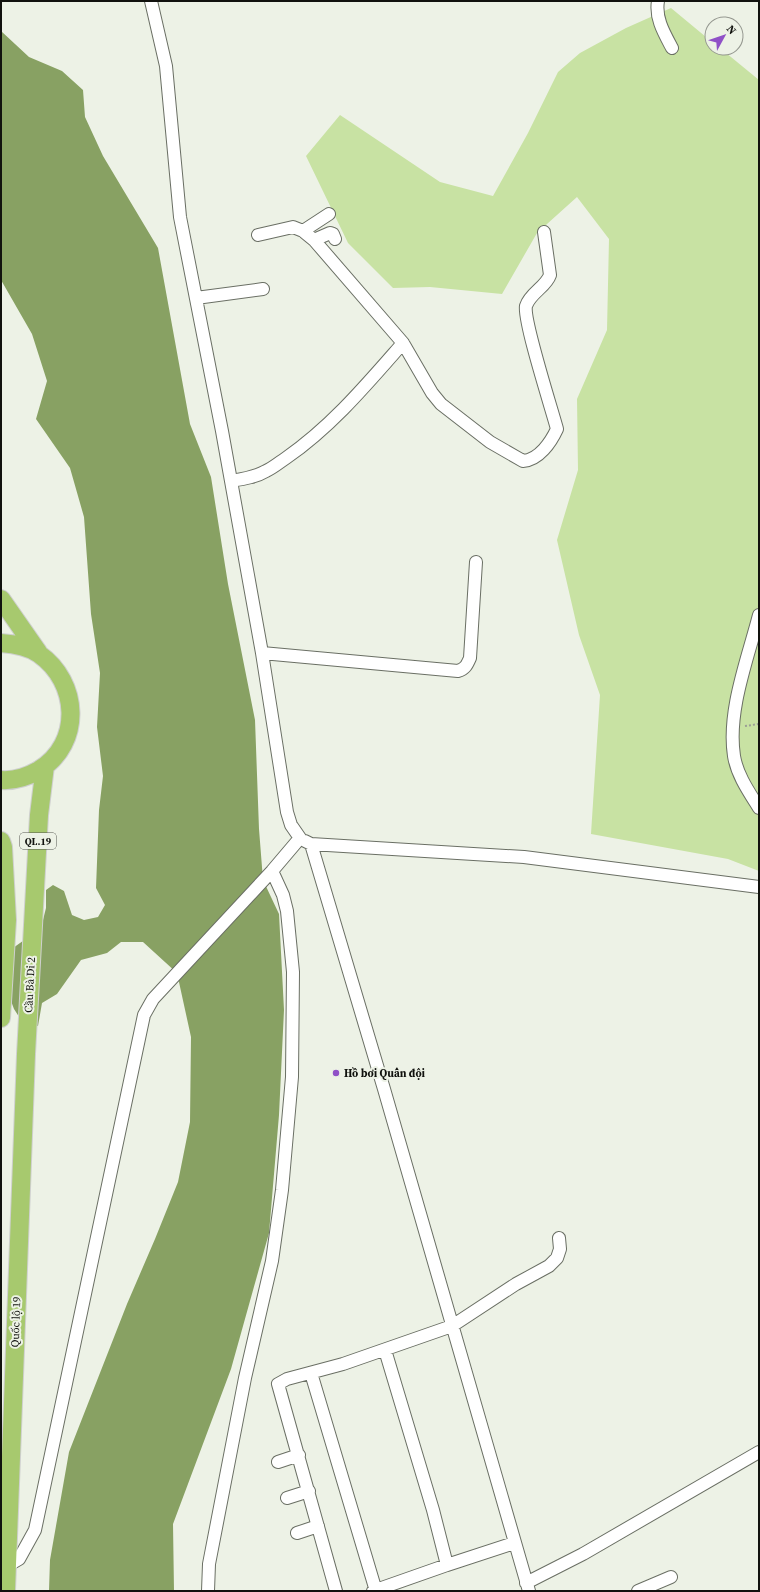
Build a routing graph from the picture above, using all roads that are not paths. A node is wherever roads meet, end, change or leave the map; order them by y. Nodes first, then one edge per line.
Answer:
1 (151, 1) edge
2 (658, 1) edge
3 (672, 48) dead end
4 (329, 214) dead end
5 (303, 231) junction
6 (544, 232) dead end
7 (258, 235) dead end
8 (335, 239) dead end
9 (314, 240) junction
10 (263, 289) dead end
11 (196, 298) junction
12 (403, 343) junction
13 (231, 481) junction
14 (476, 562) dead end
15 (1, 599) edge
16 (1, 615) edge
17 (759, 615) edge
18 (1, 643) edge
19 (38, 653) junction
20 (262, 653) junction
21 (46, 766) junction
22 (1, 780) edge
23 (759, 808) edge
24 (300, 838) junction
25 (1, 841) edge
26 (311, 844) junction
27 (272, 871) junction
28 (759, 887) edge
29 (1, 1018) edge
30 (26, 1054) joint
31 (559, 1238) dead end
32 (452, 1326) junction
33 (385, 1350) junction
34 (311, 1373) junction
35 (759, 1452) edge
36 (299, 1455) junction
37 (278, 1462) dead end
38 (309, 1492) junction
39 (287, 1498) dead end
40 (318, 1526) junction
41 (297, 1533) dead end
42 (514, 1543) junction
43 (447, 1565) junction
44 (4, 1566) edge
45 (670, 1577) dead end
46 (528, 1587) edge
47 (6, 1591) edge
48 (208, 1591) edge
49 (336, 1591) edge
50 (375, 1591) edge
51 (638, 1591) edge

1 - 11 street
2 - 3 street
4 - 5 street
5 - 7 street
5 - 9 street
6 - 12 street
8 - 9 street
9 - 12 street
10 - 11 street
11 - 13 street
12 - 13 street
13 - 20 street
14 - 20 street
15 - 19 highway
16 - 19 highway
17 - 23 street
18 - 19 highway
19 - 21 highway
20 - 24 street
21 - 22 highway
21 - 30 highway, Cầu Bà Di 2 / QL.19
24 - 26 street
24 - 27 street
25 - 29 highway
26 - 28 street
26 - 32 street
27 - 44 street
27 - 48 street
30 - 44 highway, Quốc lộ 19 / QL.19
31 - 32 street
32 - 33 street
32 - 42 street
33 - 34 street
33 - 43 street
34 - 36 street
34 - 50 street
35 - 46 street
36 - 37 street
36 - 38 street
38 - 39 street
38 - 40 street
40 - 41 street
40 - 49 street
42 - 43 street
42 - 46 street
43 - 50 street
44 - 47 highway, Quốc lộ 19 / QL.19
45 - 51 street

